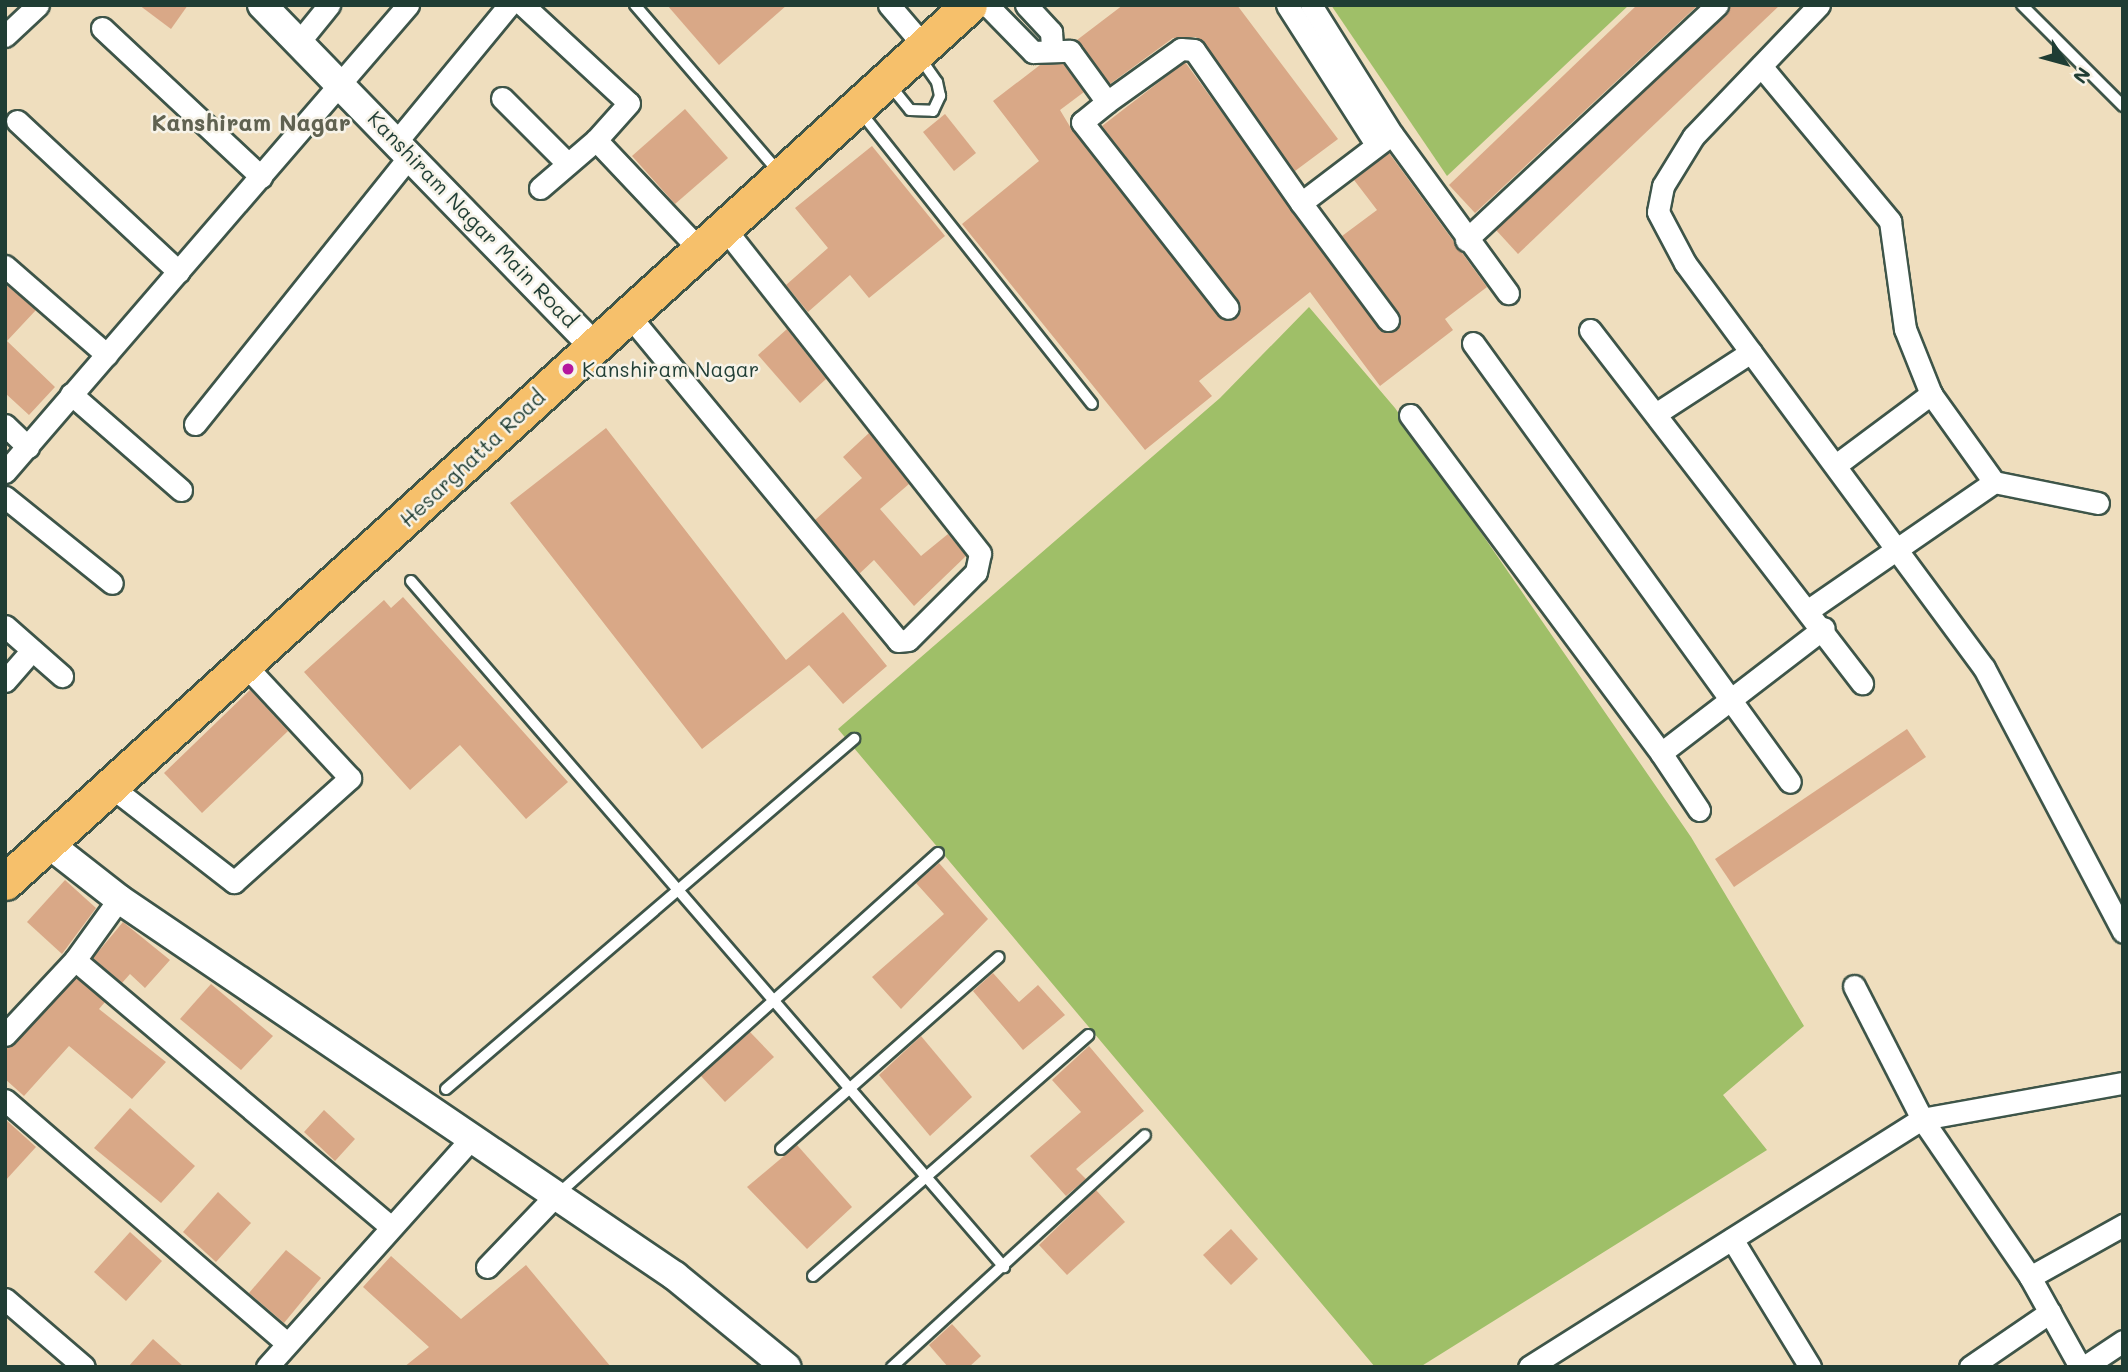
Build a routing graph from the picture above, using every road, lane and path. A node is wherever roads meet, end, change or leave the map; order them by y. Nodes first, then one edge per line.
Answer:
1 (38, 5) edge
2 (262, 5) edge
3 (329, 5) edge
4 (408, 5) edge
5 (509, 5) edge
6 (523, 5) edge
7 (635, 5) edge
8 (889, 5) edge
9 (969, 5) edge
10 (987, 5) edge
11 (1026, 5) edge
12 (1287, 5) edge
13 (1311, 5) edge
14 (1717, 5) edge
15 (1819, 5) edge
16 (2022, 5) edge
17 (102, 28) dead end
18 (5, 36) edge
19 (299, 42) junction
20 (1052, 48) junction
21 (921, 50) junction
22 (1761, 66) junction
23 (887, 81) junction
24 (343, 82) junction
25 (502, 99) dead end
26 (1108, 102) junction
27 (2123, 106) edge
28 (857, 108) junction
29 (17, 121) dead end
30 (1384, 139) junction
31 (596, 140) junction
32 (403, 149) junction
33 (568, 164) junction
34 (783, 175) junction
35 (261, 177) junction
36 (540, 188) dead end
37 (1301, 203) junction
38 (712, 239) junction
39 (1466, 240) junction
40 (5, 265) edge
41 (179, 272) junction
42 (1508, 293) dead end
43 (1228, 308) dead end
44 (627, 313) junction
45 (1388, 320) dead end
46 (1590, 330) dead end
47 (1473, 343) dead end
48 (594, 346) junction
49 (1751, 352) junction
50 (107, 355) junction
51 (71, 394) junction
52 (1931, 394) junction
53 (1091, 404) dead end
54 (1657, 413) junction
55 (1410, 415) dead end
56 (195, 424) dead end
57 (5, 425) edge
58 (28, 447) junction
59 (1836, 465) junction
60 (5, 472) edge
61 (1994, 482) junction
62 (181, 490) dead end
63 (5, 497) edge
64 (2098, 503) dead end
65 (1900, 551) junction
66 (411, 581) dead end
67 (112, 583) dead end
68 (1810, 609) junction
69 (5, 626) edge
70 (1824, 628) junction
71 (32, 650) junction
72 (244, 664) junction
73 (62, 676) dead end
74 (5, 681) edge
75 (1862, 682) dead end
76 (1733, 700) junction
77 (854, 739) dead end
78 (1661, 753) junction
79 (1790, 782) dead end
80 (114, 789) junction
81 (1699, 810) dead end
82 (50, 845) junction
83 (938, 853) dead end
84 (5, 882) edge
85 (677, 895) junction
86 (119, 899) junction
87 (2117, 900) edge
88 (2123, 932) edge
89 (999, 957) dead end
90 (75, 960) junction
91 (1854, 986) dead end
92 (769, 1003) junction
93 (5, 1035) edge
94 (1088, 1035) dead end
95 (2123, 1083) edge
96 (446, 1089) dead end
97 (849, 1089) junction
98 (5, 1100) edge
99 (1922, 1119) junction
100 (1144, 1135) dead end
101 (472, 1138) junction
102 (780, 1149) dead end
103 (930, 1179) junction
104 (556, 1195) junction
105 (2123, 1225) edge
106 (391, 1227) junction
107 (1732, 1239) junction
108 (487, 1267) dead end
109 (1004, 1267) junction
110 (813, 1276) dead end
111 (2030, 1277) junction
112 (5, 1299) edge
113 (2050, 1312) junction
114 (2123, 1341) edge
115 (287, 1343) junction
116 (84, 1367) edge
117 (267, 1367) edge
118 (786, 1367) edge
119 (892, 1367) edge
120 (1529, 1367) edge
121 (1811, 1367) edge
122 (1970, 1367) edge
123 (2082, 1367) edge

1 - 18 street
2 - 19 street, Kanshiram Nagar Main Road
3 - 19 street
4 - 24 street
5 - 32 street
6 - 31 street
7 - 34 lane
8 - 21 street
9 - 21 main road, Hesarghatta Road
10 - 20 street
11 - 20 street
12 - 30 street
13 - 30 street
14 - 39 street
15 - 22 street
16 - 27 lane
17 - 35 street
19 - 24 street, Kanshiram Nagar Main Road
20 - 26 street
21 - 23 main road, Hesarghatta Road
21 - 23 lane
22 - 49 street
22 - 52 street
23 - 28 main road, Hesarghatta Road
24 - 32 street, Kanshiram Nagar Main Road
24 - 35 street
25 - 33 street
26 - 37 street
26 - 43 street
28 - 34 main road, Hesarghatta Road
28 - 53 lane
29 - 41 street
30 - 37 street
30 - 39 street
31 - 33 street
31 - 38 street
32 - 48 street, Kanshiram Nagar Main Road
32 - 56 street
33 - 36 street
34 - 38 main road, Hesarghatta Road
35 - 41 street
37 - 45 street
38 - 44 main road, Hesarghatta Road
38 - 44 street
39 - 42 street
40 - 50 street
41 - 50 street
44 - 48 main road, Hesarghatta Road
46 - 54 street
47 - 76 street
48 - 72 main road, Hesarghatta Road
49 - 54 street
49 - 59 street
50 - 51 street
51 - 58 street
51 - 62 street
52 - 59 street
52 - 61 street
54 - 68 street
55 - 78 street
57 - 58 street
58 - 60 street
59 - 65 street
61 - 64 street
61 - 65 street
63 - 67 street
65 - 68 street
65 - 87 street
66 - 85 lane
68 - 70 street
69 - 71 street
70 - 75 street
70 - 76 street
71 - 73 street
71 - 74 street
72 - 80 main road, Hesarghatta Road
72 - 80 street
76 - 78 street
76 - 79 street
77 - 85 lane
78 - 81 street
80 - 82 main road, Hesarghatta Road
82 - 84 main road, Hesarghatta Road
82 - 86 street
83 - 92 lane
85 - 92 lane
85 - 96 lane
86 - 90 street
86 - 101 street
87 - 88 street
89 - 97 lane
90 - 93 street
90 - 106 street
91 - 99 street
92 - 97 lane
92 - 104 lane
94 - 103 lane
95 - 99 street
97 - 102 lane
97 - 103 lane
98 - 115 street
99 - 107 street
99 - 111 street
100 - 109 lane
101 - 104 street
101 - 106 street
103 - 109 lane
103 - 110 lane
104 - 108 street
104 - 118 street
105 - 111 street
106 - 115 street
107 - 120 street
107 - 121 street
109 - 119 lane
111 - 113 street
112 - 116 street
113 - 122 street
113 - 123 street
114 - 123 street
115 - 117 street

